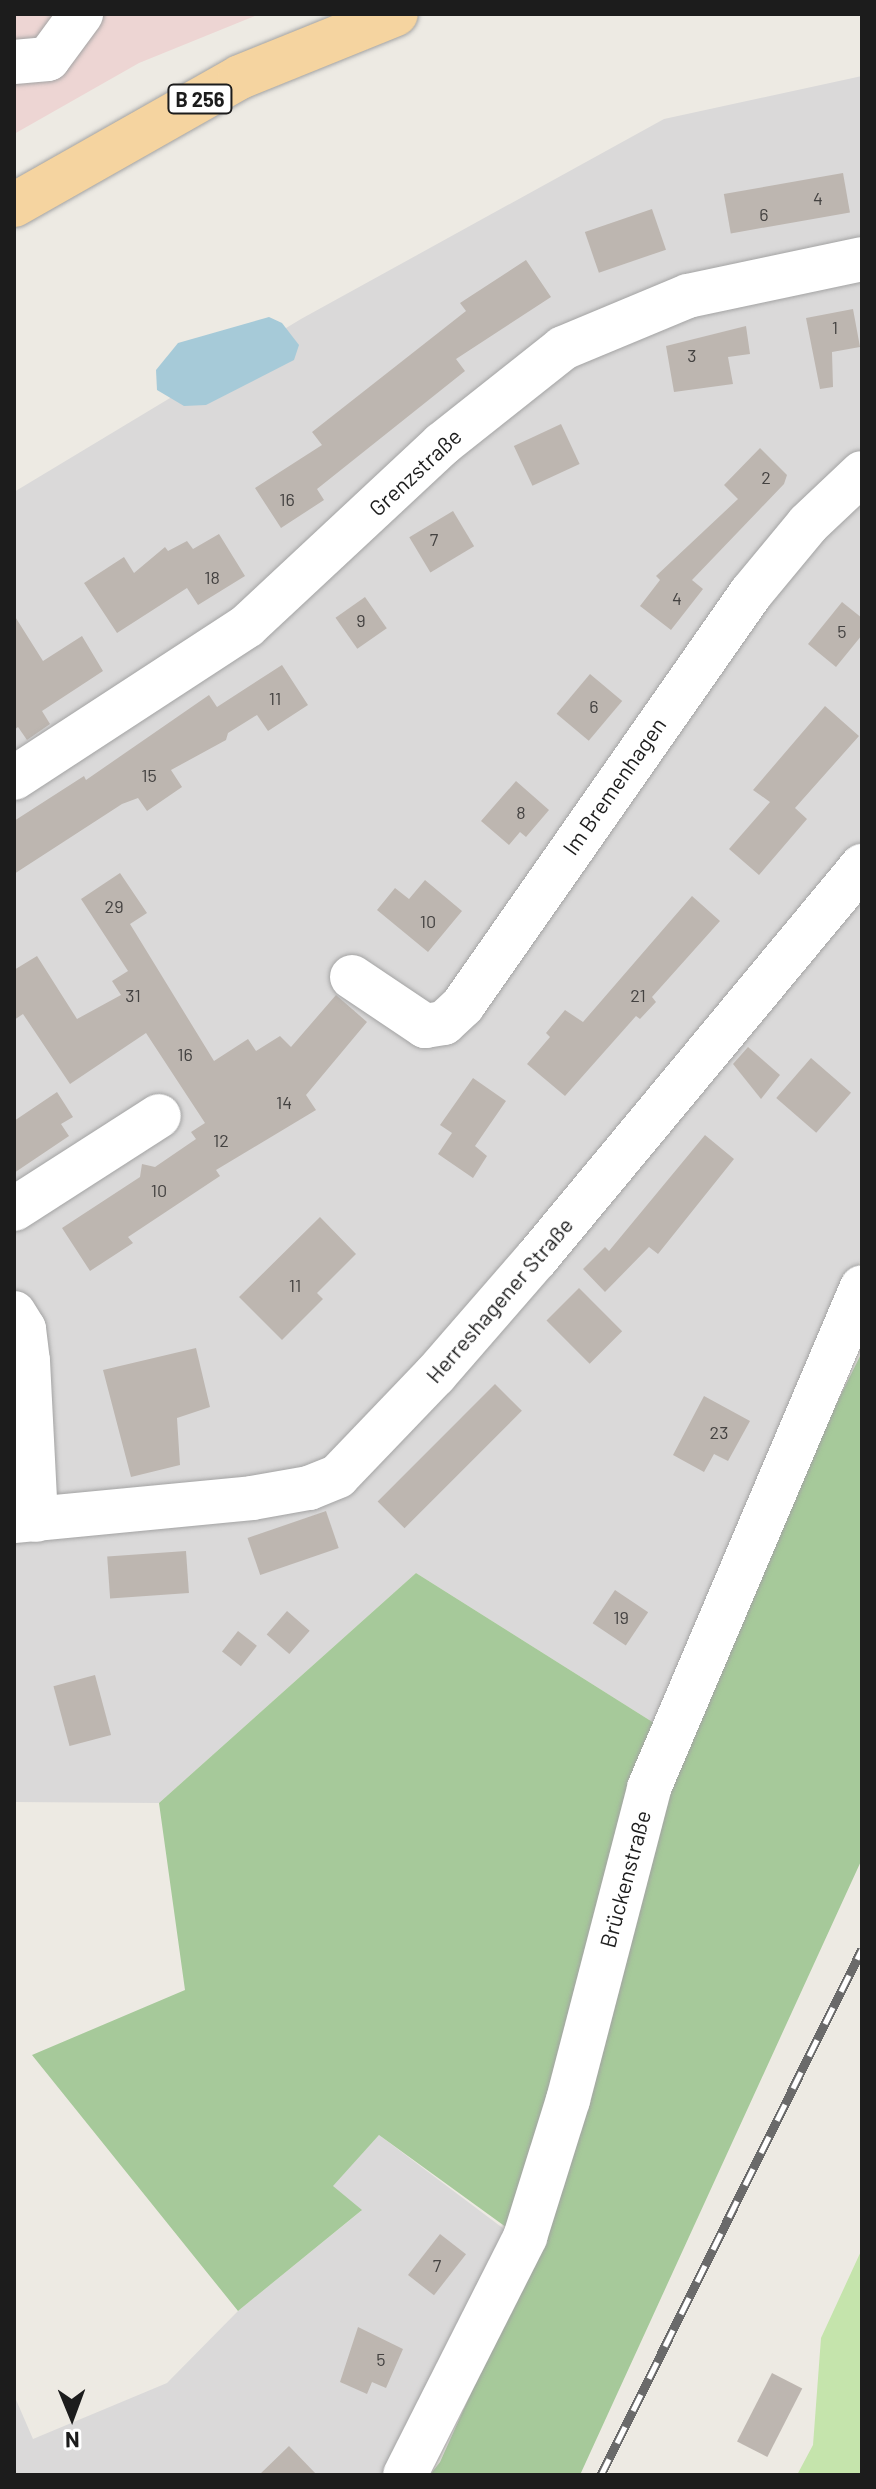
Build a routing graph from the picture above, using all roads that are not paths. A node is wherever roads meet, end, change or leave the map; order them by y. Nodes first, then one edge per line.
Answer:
1 (81, 14) edge
2 (396, 14) edge
3 (14, 62) edge
4 (14, 205) edge
5 (862, 259) edge
6 (862, 473) edge
7 (14, 778) edge
8 (862, 866) edge
9 (352, 977) dead end
10 (159, 1116) dead end
11 (14, 1209) edge
12 (862, 1287) edge
13 (14, 1313) edge
14 (25, 1520) edge
15 (405, 2475) edge

1 - 3 street
2 - 4 main road, B 256
5 - 7 street, Grenzstraße
6 - 9 street, Im Bremenhagen
8 - 14 street, Herreshagener Straße
10 - 11 street
12 - 15 street, Brückenstraße
13 - 14 street

